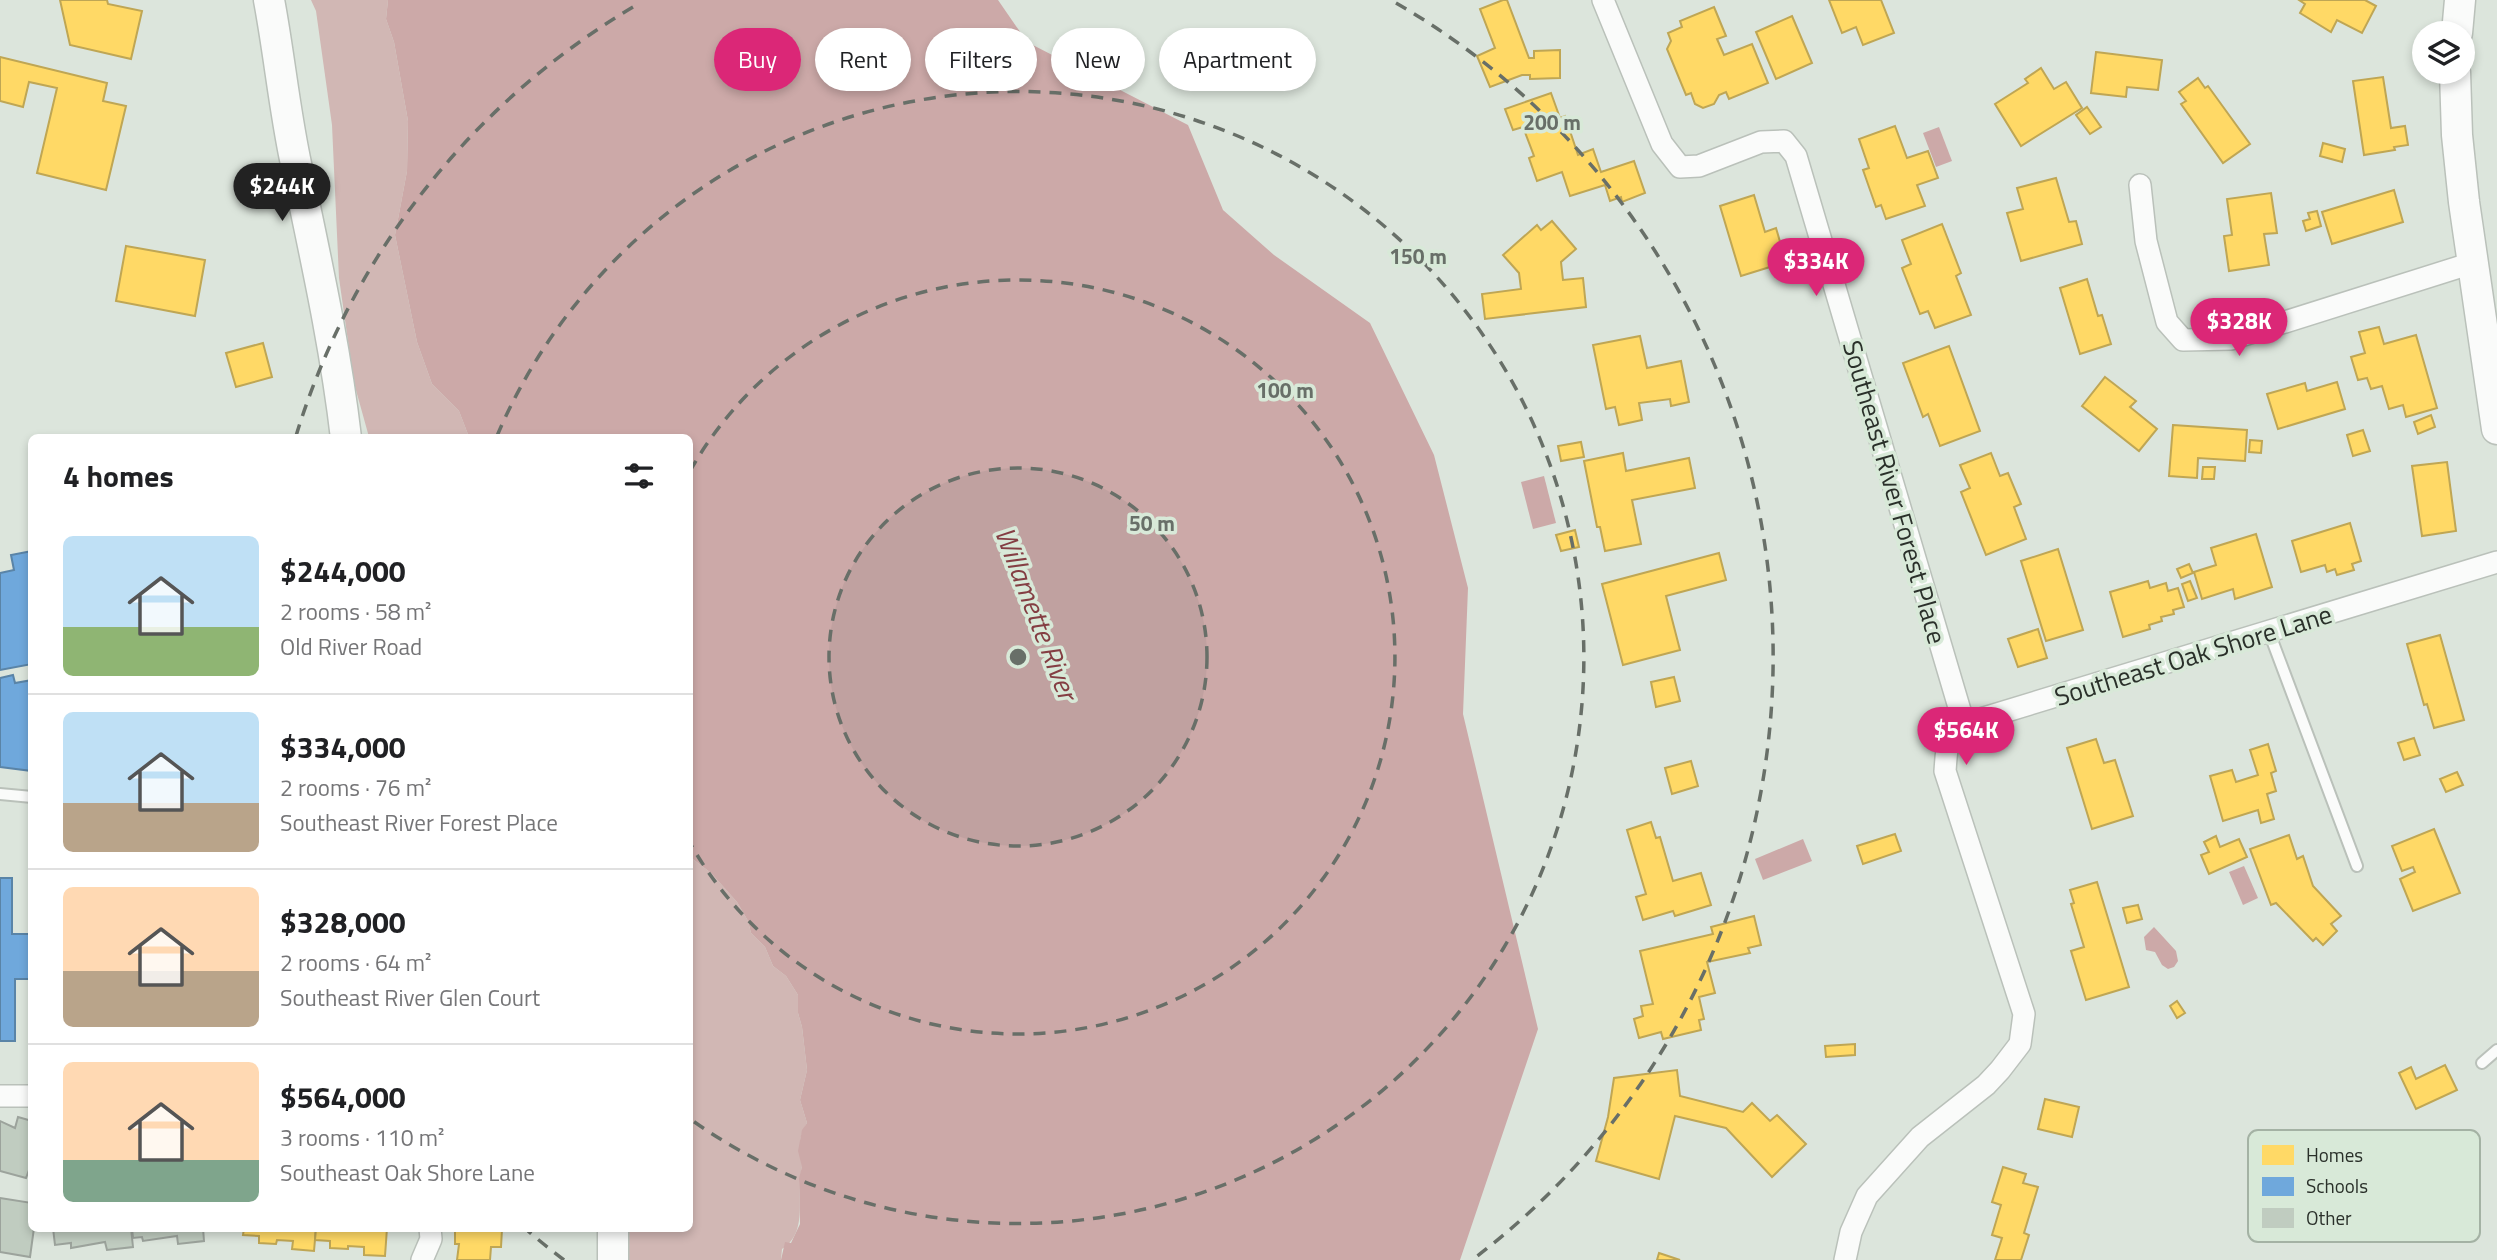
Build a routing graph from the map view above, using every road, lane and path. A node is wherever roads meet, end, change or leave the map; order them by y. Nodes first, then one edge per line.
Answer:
1 (269, 0) edge
2 (1603, 0) edge
3 (2460, 0) edge
4 (2458, 21) edge
5 (2455, 84) edge
6 (2140, 185) dead end
7 (2472, 263) junction
8 (2497, 429) edge
9 (345, 434) edge
10 (2497, 562) edge
11 (2269, 632) junction
12 (1964, 724) junction
13 (0, 794) edge
14 (28, 797) edge
15 (2357, 866) dead end
16 (2497, 1050) edge
17 (2482, 1063) dead end
18 (0, 1096) edge
19 (28, 1096) edge
20 (431, 1232) edge
21 (613, 1232) edge
22 (422, 1260) edge
23 (613, 1260) edge
24 (1845, 1260) edge

1 - 9 street
2 - 12 street, Southeast River Forest Place
3 - 4 street
5 - 7 street
6 - 7 street
7 - 8 street
10 - 11 street, Southeast Oak Shore Lane
11 - 12 street, Southeast Oak Shore Lane
11 - 15 lane
12 - 24 street
13 - 14 lane
16 - 17 lane
18 - 19 street
20 - 22 street
21 - 23 street

